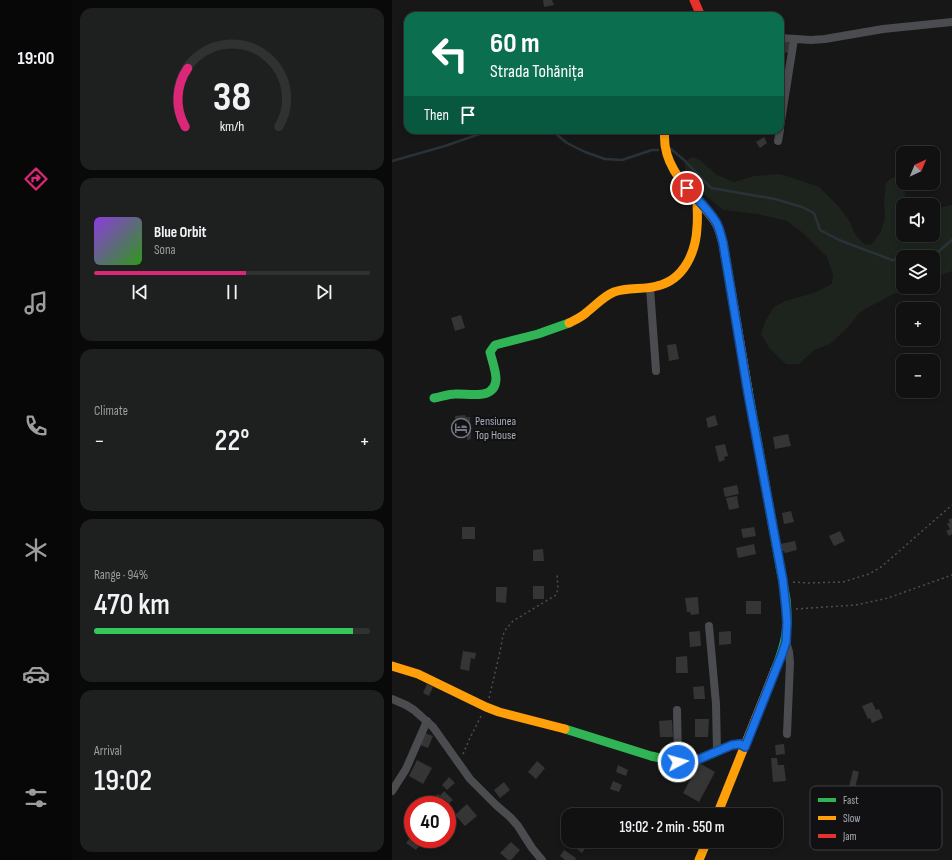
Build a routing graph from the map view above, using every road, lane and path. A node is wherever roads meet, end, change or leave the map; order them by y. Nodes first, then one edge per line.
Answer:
1 (694, 0) edge
2 (699, 12) edge
3 (952, 22) edge
4 (784, 38) edge
5 (794, 39) junction
6 (784, 102) edge
7 (665, 134) edge
8 (779, 134) edge
9 (778, 141) dead end
10 (697, 199) junction
11 (650, 288) junction
12 (656, 371) dead end
13 (434, 398) dead end
14 (952, 505) edge
15 (557, 574) dead end
16 (952, 575) edge
17 (783, 581) junction
18 (786, 609) junction
19 (709, 626) dead end
20 (786, 642) junction
21 (392, 666) edge
22 (392, 699) edge
23 (486, 707) junction
24 (677, 710) dead end
25 (427, 721) junction
26 (787, 734) dead end
27 (745, 747) junction
28 (717, 751) junction
29 (459, 762) junction
30 (678, 762) junction
31 (392, 791) edge
32 (720, 808) edge
33 (703, 848) edge
34 (542, 860) edge
35 (699, 860) edge

1 - 2 main road
3 - 5 street
4 - 5 street
5 - 6 street
7 - 10 main road
8 - 9 street
10 - 11 main road
10 - 17 main road
11 - 12 street
11 - 13 main road
14 - 17 path
15 - 23 path
16 - 18 path
17 - 18 main road
18 - 20 main road
19 - 28 street
20 - 26 street
20 - 27 main road
21 - 23 main road
22 - 25 street
23 - 29 path
23 - 30 main road
24 - 30 street
25 - 29 street
25 - 31 street
27 - 28 main road
27 - 32 main road
28 - 30 main road
29 - 34 street
33 - 35 main road

